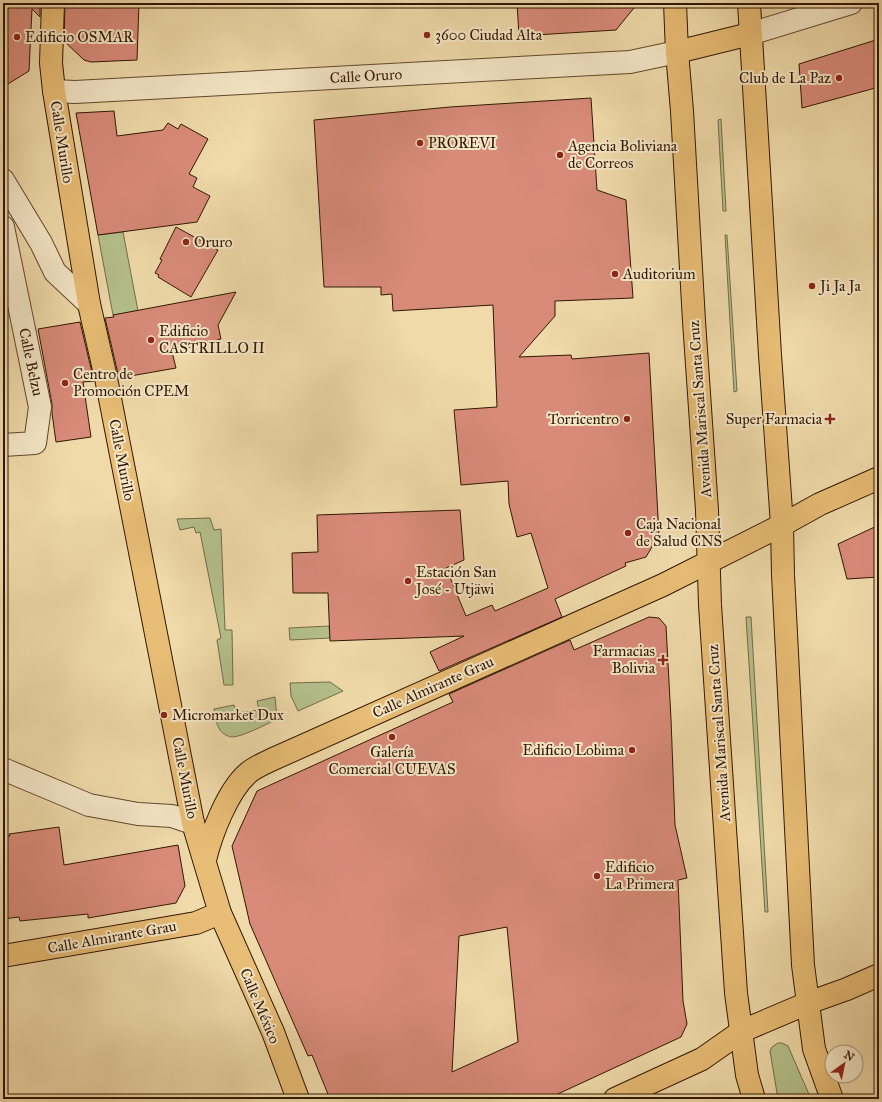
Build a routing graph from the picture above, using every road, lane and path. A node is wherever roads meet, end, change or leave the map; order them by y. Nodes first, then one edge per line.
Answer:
1 (53, 3) edge
2 (675, 3) edge
3 (749, 3) edge
4 (851, 3) edge
5 (750, 34) junction
6 (677, 52) junction
7 (54, 91) junction
8 (3, 180) edge
9 (3, 227) edge
10 (89, 304) junction
11 (3, 445) edge
12 (879, 478) edge
13 (782, 525) junction
14 (709, 562) junction
15 (3, 769) edge
16 (193, 823) junction
17 (204, 860) junction
18 (220, 913) junction
19 (3, 956) edge
20 (879, 975) edge
21 (808, 1003) junction
22 (742, 1031) junction
23 (298, 1099) edge
24 (615, 1099) edge
25 (754, 1099) edge
26 (832, 1099) edge

1 - 7 main road, Calle Murillo
2 - 6 main road, Avenida Mariscal Santa Cruz
3 - 5 main road
4 - 5 street
5 - 6 main road
5 - 13 main road
6 - 7 street, Calle Oruro
6 - 14 main road, Avenida Mariscal Santa Cruz
7 - 10 main road, Calle Murillo
8 - 10 street
9 - 11 street, Calle Belzu
10 - 16 main road, Calle Murillo
12 - 13 main road, Calle Almirante Grau
13 - 14 main road, Calle Almirante Grau
13 - 21 main road
14 - 17 main road, Calle Almirante Grau
14 - 22 main road, Avenida Mariscal Santa Cruz
15 - 16 street
16 - 17 main road, Calle Murillo
17 - 18 main road, Calle Murillo
18 - 19 main road, Calle Almirante Grau
18 - 23 main road, Calle México
20 - 21 main road
21 - 22 main road
21 - 26 main road
22 - 24 main road
22 - 25 main road, Avenida Mariscal Santa Cruz

